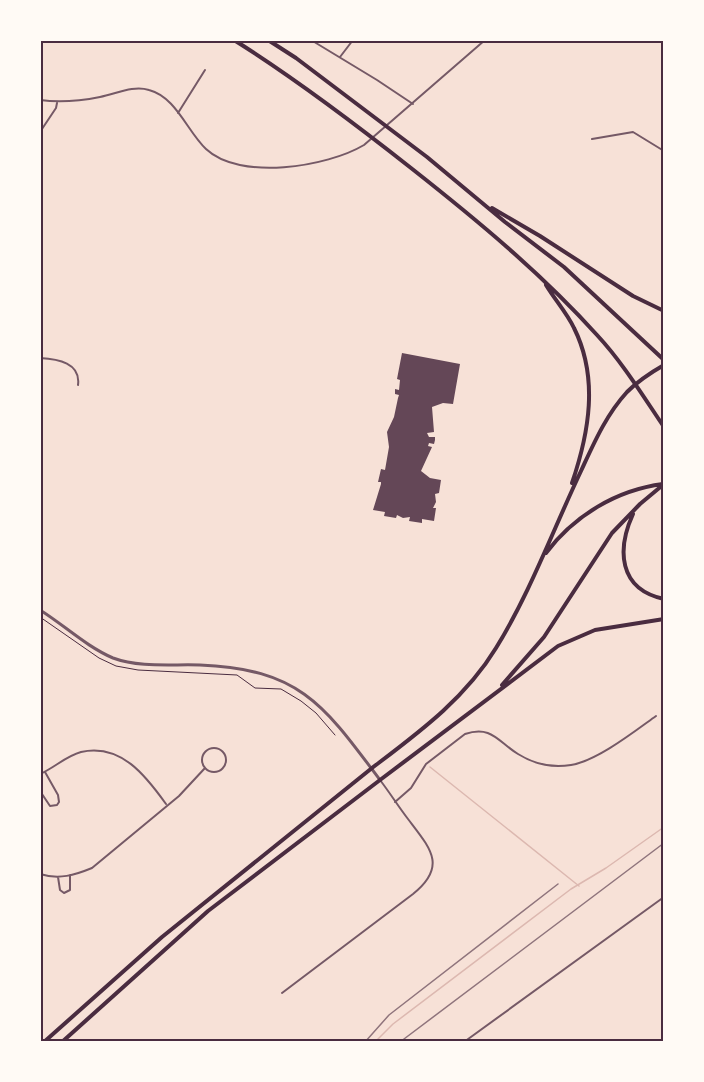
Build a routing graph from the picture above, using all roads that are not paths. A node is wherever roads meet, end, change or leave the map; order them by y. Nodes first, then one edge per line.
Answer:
1 (234, 40) edge
2 (268, 40) edge
3 (311, 40) edge
4 (353, 40) edge
5 (485, 40) edge
6 (340, 57) junction
7 (205, 70) dead end
8 (40, 100) edge
9 (57, 103) junction
10 (413, 104) junction
11 (178, 113) junction
12 (40, 132) edge
13 (592, 140) dead end
14 (663, 152) edge
15 (482, 203) junction
16 (542, 279) junction
17 (663, 311) edge
18 (40, 358) edge
19 (663, 360) edge
20 (663, 365) edge
21 (78, 385) dead end
22 (663, 427) edge
23 (663, 484) edge
24 (567, 500) junction
25 (640, 504) junction
26 (538, 567) junction
27 (663, 599) edge
28 (40, 610) edge
29 (45, 613) junction
30 (41, 617) edge
31 (663, 620) edge
32 (495, 692) junction
33 (656, 716) dead end
34 (205, 768) junction
35 (372, 768) junction
36 (45, 772) junction
37 (40, 774) edge
38 (380, 780) junction
39 (40, 791) edge
40 (395, 802) junction
41 (166, 805) junction
42 (40, 874) edge
43 (70, 876) junction
44 (58, 877) junction
45 (663, 897) edge
46 (282, 993) dead end
47 (44, 1041) edge
48 (62, 1041) edge
49 (464, 1041) edge

1 - 16 main road
2 - 15 main road
3 - 6 street
4 - 6 street
5 - 10 street
6 - 10 street
7 - 11 street
8 - 9 street
9 - 11 street
9 - 12 street
10 - 11 street
13 - 14 street
15 - 17 main road
15 - 19 main road
16 - 22 main road
16 - 24 main road
18 - 21 street
20 - 24 main road
23 - 25 main road
23 - 26 main road
24 - 26 main road
25 - 27 main road
25 - 32 main road
26 - 35 main road
28 - 29 street
29 - 30 street
29 - 35 street
31 - 32 main road
32 - 38 main road
33 - 40 street
34 - 34 street
34 - 41 street
35 - 38 street
35 - 47 main road
36 - 37 street
36 - 39 street
36 - 41 street
38 - 40 street
38 - 48 main road
40 - 46 street
41 - 43 street
42 - 44 street
43 - 44 street
43 - 44 street
45 - 49 street

